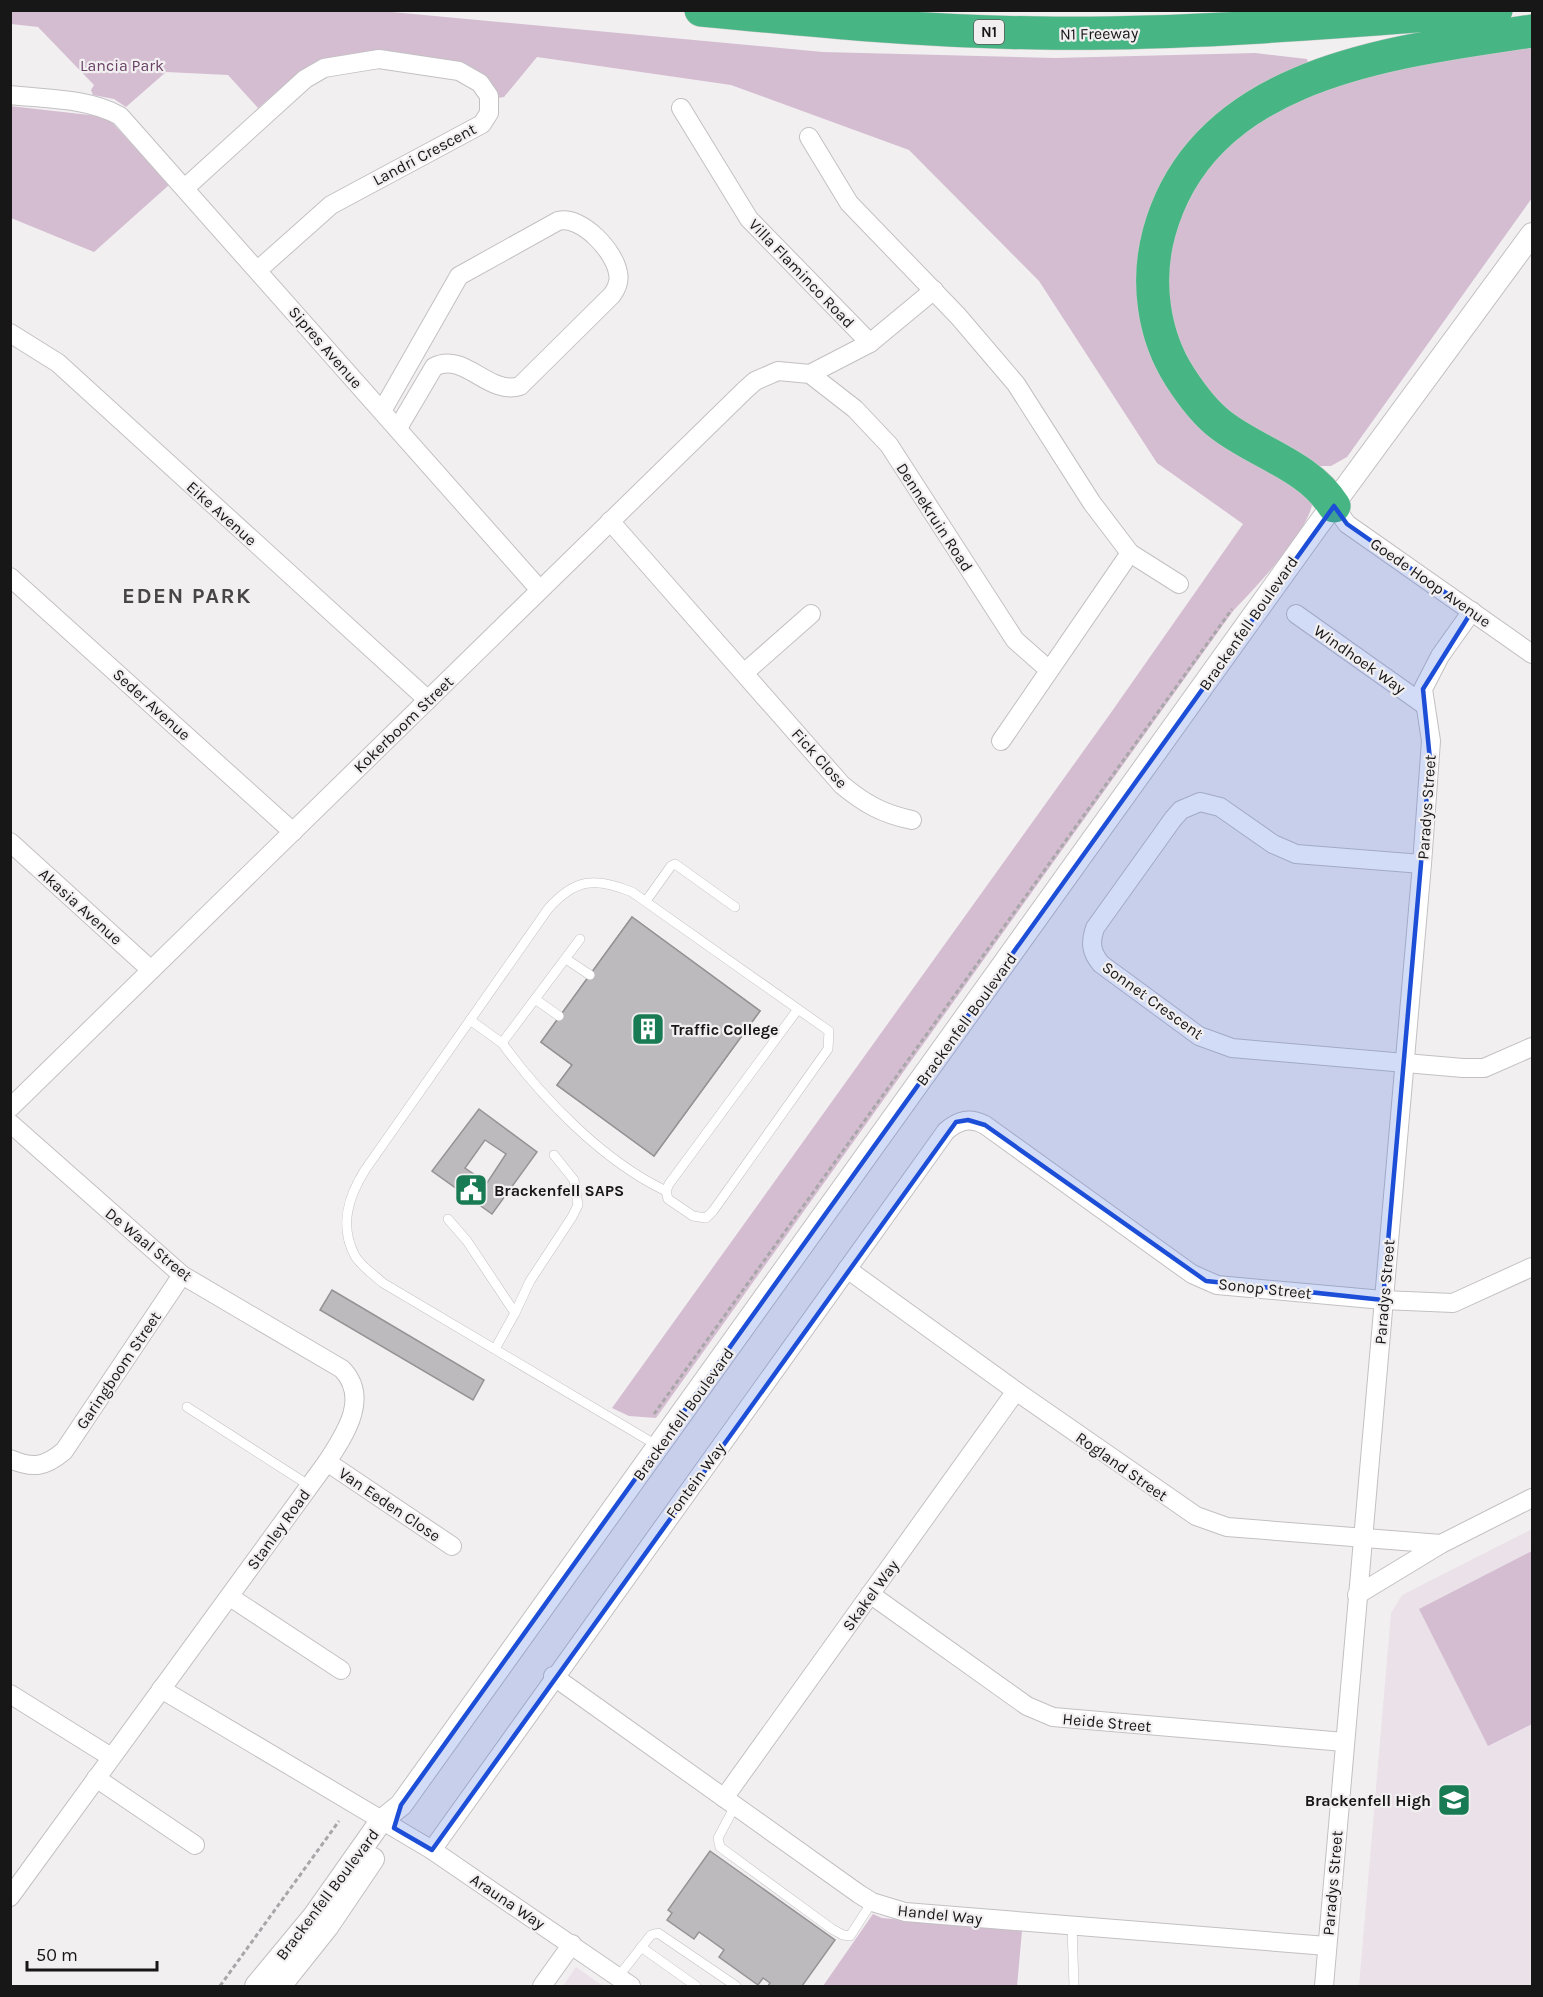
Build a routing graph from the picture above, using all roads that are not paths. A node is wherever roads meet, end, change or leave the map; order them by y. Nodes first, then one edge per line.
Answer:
1 (701, 10) edge
2 (1496, 10) edge
3 (1533, 31) edge
4 (10, 95) edge
5 (681, 108) dead end
6 (809, 137) dead end
7 (185, 188) junction
8 (1533, 234) edge
9 (258, 270) junction
10 (934, 290) junction
11 (10, 333) edge
12 (870, 343) junction
13 (810, 374) junction
14 (382, 411) junction
15 (398, 428) junction
16 (1334, 506) junction
17 (610, 521) junction
18 (1130, 553) junction
19 (10, 577) edge
20 (1179, 584) dead end
21 (540, 590) junction
22 (1472, 612) junction
23 (811, 614) dead end
24 (1296, 614) dead end
25 (1533, 654) edge
26 (1049, 670) junction
27 (744, 673) junction
28 (428, 700) junction
29 (1423, 704) junction
30 (1001, 741) dead end
31 (912, 820) dead end
32 (293, 832) junction
33 (10, 842) edge
34 (1422, 864) junction
35 (646, 901) junction
36 (735, 907) dead end
37 (580, 939) dead end
38 (566, 959) junction
39 (152, 970) junction
40 (590, 975) dead end
41 (535, 999) junction
42 (798, 1010) junction
43 (560, 1016) dead end
44 (470, 1020) junction
45 (502, 1043) junction
46 (1533, 1047) edge
47 (1403, 1062) junction
48 (10, 1108) edge
49 (968, 1119) joint
50 (10, 1123) edge
51 (554, 1155) dead end
52 (666, 1191) junction
53 (448, 1219) dead end
54 (1533, 1267) edge
55 (848, 1269) junction
56 (182, 1275) junction
57 (1383, 1300) junction
58 (514, 1313) junction
59 (495, 1349) junction
60 (333, 1363) joint
61 (1016, 1391) junction
62 (187, 1407) dead end
63 (660, 1447) junction
64 (10, 1459) edge
65 (327, 1462) junction
66 (309, 1486) junction
67 (1533, 1498) edge
68 (1363, 1536) junction
69 (1442, 1544) junction
70 (452, 1546) dead end
71 (870, 1594) junction
72 (1357, 1595) junction
73 (230, 1597) junction
74 (341, 1670) dead end
75 (554, 1676) junction
76 (161, 1689) junction
77 (10, 1694) edge
78 (1344, 1742) junction
79 (111, 1757) junction
80 (96, 1778) junction
81 (730, 1802) junction
82 (388, 1825) junction
83 (195, 1845) dead end
84 (432, 1850) junction
85 (10, 1897) edge
86 (872, 1902) junction
87 (1072, 1926) junction
88 (572, 1944) junction
89 (1327, 1946) junction
90 (641, 1947) junction
91 (624, 1982) edge
92 (256, 1986) edge
93 (280, 1986) edge
94 (542, 1986) edge
95 (696, 1986) edge
96 (736, 1986) edge
97 (1074, 1986) edge
98 (1324, 1986) edge

1 - 2 highway, N1 Freeway / N1
3 - 16 highway
4 - 7 street, Sipres Avenue
5 - 12 street, Villa Flaminco Road
6 - 10 street
7 - 9 street, Sipres Avenue
7 - 9 street, Landri Crescent
8 - 16 street, Brackenfell Boulevard
9 - 14 street, Sipres Avenue
10 - 12 street, Villa Flaminco Road
10 - 18 street
11 - 28 street, Eike Avenue
12 - 13 street, Villa Flaminco Road
13 - 17 street, Kokerboom Street
13 - 26 street, Dennekruin Road
14 - 15 street, Sipres Avenue
14 - 15 street
15 - 21 street, Sipres Avenue
16 - 22 street, Goede Hoop Avenue
16 - 63 street, Brackenfell Boulevard
17 - 21 street, Kokerboom Street
17 - 27 street, Fick Close
18 - 20 street
18 - 26 street
19 - 32 street, Seder Avenue
21 - 28 street, Kokerboom Street
22 - 25 street, Goede Hoop Avenue
22 - 29 street, Paradys Street
23 - 27 street
24 - 29 street, Windhoek Way
26 - 30 street
27 - 31 street, Fick Close
28 - 32 street, Kokerboom Street
29 - 34 street, Paradys Street
32 - 39 street, Kokerboom Street
33 - 39 street, Akasia Avenue
34 - 47 street, Paradys Street
34 - 47 street, Sonnet Crescent
35 - 36 lane
35 - 42 lane
35 - 44 lane
37 - 38 lane
38 - 40 lane
38 - 41 lane
39 - 48 street, Kokerboom Street
41 - 43 lane
41 - 45 lane
42 - 52 lane
42 - 52 lane
44 - 45 lane
44 - 59 lane
45 - 52 lane
46 - 47 street, Sonnet Crescent
47 - 57 street, Paradys Street
49 - 55 street, Fontein Way
49 - 57 street, Sonop Street
50 - 56 street, De Waal Street
51 - 58 lane
53 - 58 lane
54 - 57 street, Sonop Street
55 - 61 street, Rogland Street
55 - 75 street, Fontein Way
56 - 60 street, De Waal Street
56 - 64 street, Garingboom Street
57 - 68 street, Paradys Street
58 - 59 lane
59 - 63 lane
60 - 65 street, Stanley Road
61 - 68 street, Rogland Street
61 - 71 street, Skakel Way
62 - 66 lane
63 - 82 street, Brackenfell Boulevard
65 - 66 street, Stanley Road
65 - 70 street, Van Eeden Close
66 - 73 street, Stanley Road
67 - 69 street
68 - 69 street, Rogland Street
68 - 72 street, Paradys Street
69 - 72 street
71 - 78 street, Heide Street
71 - 81 street, Skakel Way
72 - 78 street, Paradys Street
73 - 74 street
73 - 76 street, Stanley Road
75 - 81 street, Handel Way
75 - 84 street, Fontein Way
76 - 79 street, Stanley Road
76 - 82 street
77 - 79 street
78 - 89 street, Paradys Street
79 - 80 street, Stanley Road
80 - 83 street
80 - 85 street, Stanley Road
81 - 86 street, Handel Way
81 - 86 lane
82 - 84 street, Arauna Way
82 - 92 street, Brackenfell Boulevard
82 - 93 street, Brackenfell Boulevard
84 - 88 street, Arauna Way
86 - 87 street, Handel Way
87 - 89 street, Handel Way
87 - 97 lane
88 - 91 street, Arauna Way
88 - 94 street
89 - 98 street, Paradys Street
90 - 91 lane
90 - 95 lane
90 - 96 lane

